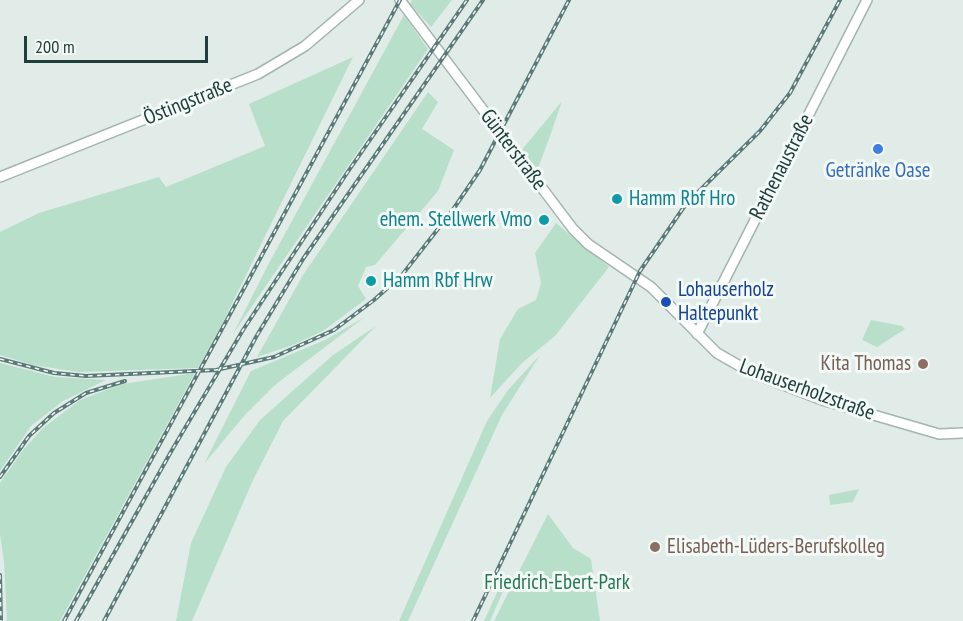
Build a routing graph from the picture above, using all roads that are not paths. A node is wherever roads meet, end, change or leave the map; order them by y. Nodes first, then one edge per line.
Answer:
1 (359, 0) edge
2 (400, 0) edge
3 (867, 0) edge
4 (0, 177) edge
5 (644, 281) joint
6 (697, 334) junction
7 (963, 433) edge

1 - 4 street, Östingstraße
2 - 5 street, Günterstraße
3 - 6 street, Rathenaustraße
5 - 6 street, Lohauserholzstraße
6 - 7 street, Lohauserholzstraße

